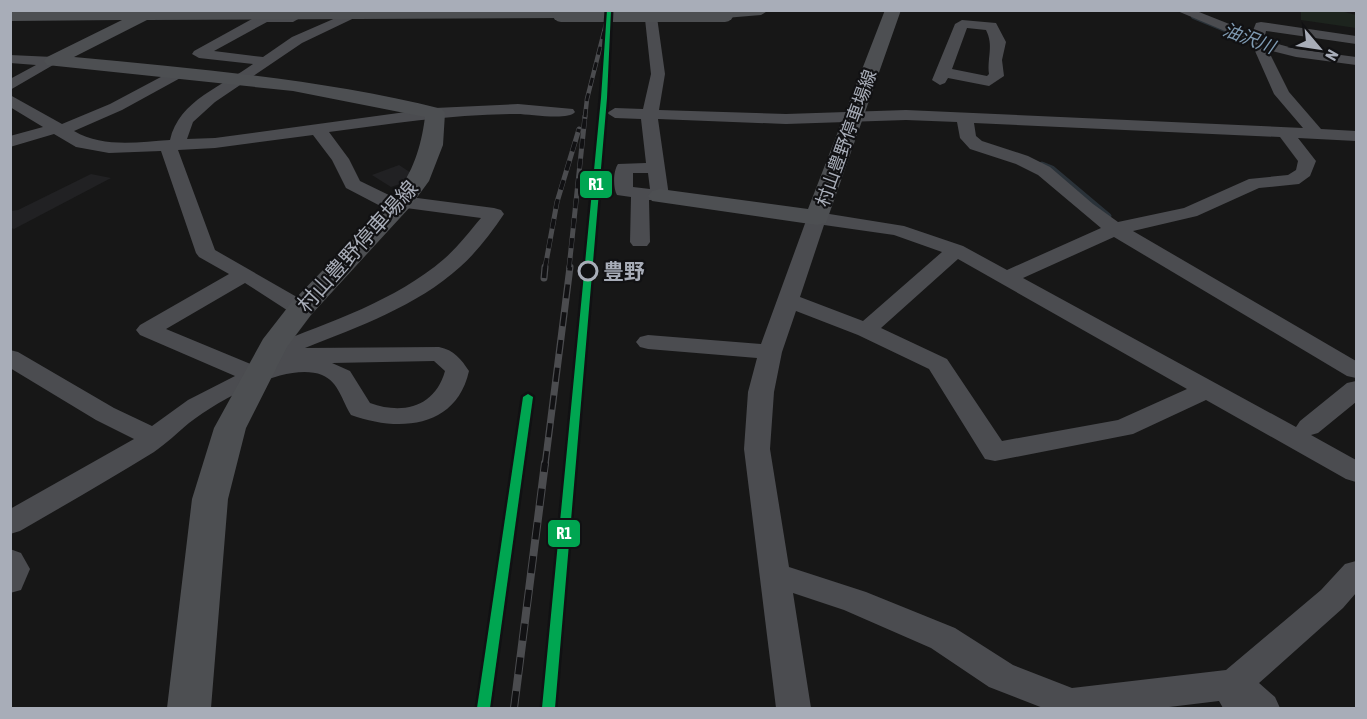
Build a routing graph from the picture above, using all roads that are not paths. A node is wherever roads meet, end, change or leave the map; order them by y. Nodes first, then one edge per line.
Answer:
1 (650, 10) edge
2 (761, 10) edge
3 (893, 10) edge
4 (1182, 10) edge
5 (152, 12) edge
6 (77, 13) edge
7 (359, 14) edge
8 (10, 16) edge
9 (1356, 40) edge
10 (1258, 42) junction
11 (10, 59) edge
12 (53, 61) junction
13 (264, 61) junction
14 (1356, 61) edge
15 (179, 73) junction
16 (941, 76) joint
17 (242, 79) junction
18 (10, 86) edge
19 (10, 100) edge
20 (567, 112) dead end
21 (435, 113) junction
22 (615, 113) dead end
23 (649, 115) junction
24 (856, 115) junction
25 (965, 118) junction
26 (58, 130) junction
27 (318, 130) junction
28 (1284, 132) junction
29 (1316, 134) junction
30 (1356, 136) edge
31 (10, 142) edge
32 (173, 145) junction
33 (656, 168) junction
34 (650, 195) junction
35 (399, 205) junction
36 (817, 218) junction
37 (1115, 229) junction
38 (640, 242) dead end
39 (956, 250) junction
40 (245, 274) junction
41 (1008, 278) junction
42 (788, 300) junction
43 (301, 309) junction
44 (866, 330) junction
45 (648, 342) dead end
46 (770, 352) junction
47 (262, 366) junction
48 (16, 367) edge
49 (1356, 371) edge
50 (1208, 389) junction
51 (1356, 390) edge
52 (1309, 427) dead end
53 (154, 438) junction
54 (1356, 472) edge
55 (10, 523) edge
56 (10, 561) edge
57 (1356, 573) edge
58 (775, 575) junction
59 (10, 580) edge
60 (1236, 696) edge
61 (189, 708) edge
62 (793, 708) edge
63 (1263, 708) edge

1 - 23 street
2 - 7 main road, bridge
3 - 24 main road, 村山豊野停車場線
4 - 10 street
5 - 6 main road
5 - 7 main road
5 - 12 main road
6 - 8 main road
7 - 13 street
7 - 13 street
9 - 10 street
10 - 14 street
10 - 29 street
11 - 12 street
12 - 15 main road
12 - 18 street
13 - 17 street
15 - 17 main road
15 - 26 street
16 - 16 street
17 - 21 main road
17 - 32 street
19 - 26 street
20 - 21 street
21 - 27 street
21 - 35 main road, 村山豊野停車場線
22 - 23 street
23 - 24 street
23 - 33 street
24 - 25 street
24 - 36 main road, 村山豊野停車場線
25 - 28 street
25 - 37 street
26 - 31 street
26 - 32 street
27 - 32 street
27 - 35 street
28 - 29 street
28 - 37 street
29 - 30 street
32 - 40 street
33 - 34 street
33 - 34 street
34 - 36 main road, 村山豊野停車場線
34 - 38 street
35 - 43 main road, 村山豊野停車場線
35 - 47 street
36 - 39 street
36 - 42 street
37 - 41 street
37 - 49 street
39 - 41 street
39 - 44 street
40 - 43 street
40 - 47 street
41 - 50 street
42 - 44 street
42 - 46 street
43 - 47 main road, 村山豊野停車場線
44 - 50 street
45 - 46 street
46 - 58 street
47 - 47 street
47 - 53 street
47 - 61 main road, 村山豊野停車場線
48 - 53 street
50 - 54 street
51 - 52 street
53 - 55 street
56 - 59 street
57 - 60 street
58 - 60 street
58 - 62 street
60 - 63 street

